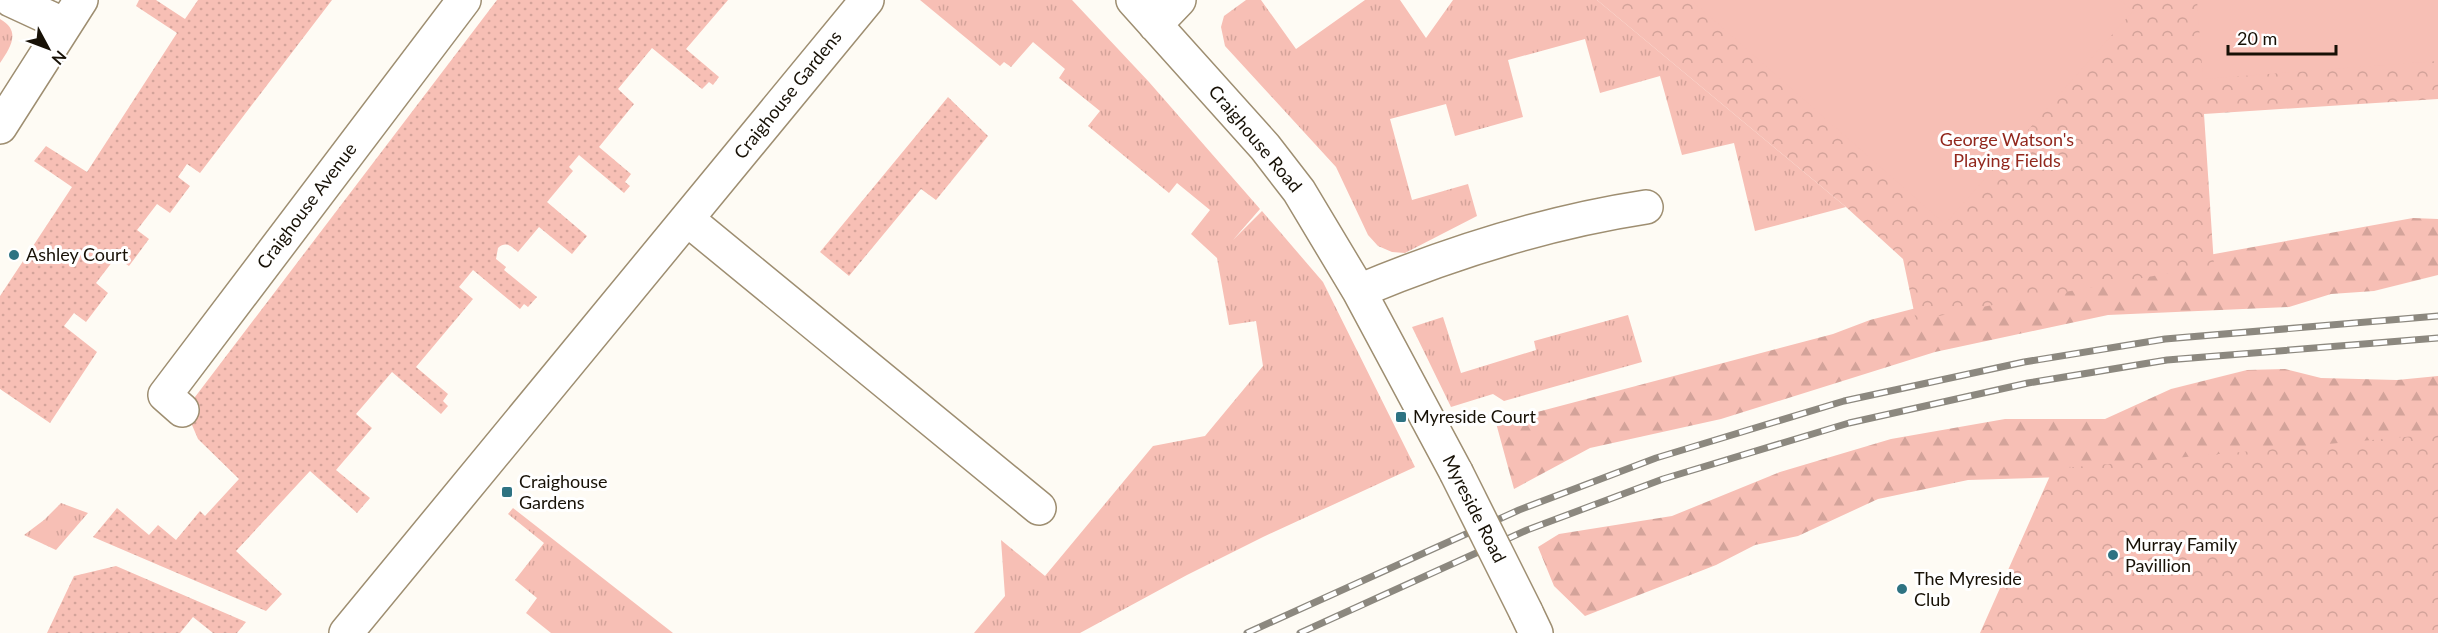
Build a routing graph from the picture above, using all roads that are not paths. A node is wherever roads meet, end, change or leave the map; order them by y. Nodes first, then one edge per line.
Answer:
1 (11, 0) edge
2 (464, 0) edge
3 (867, 0) edge
4 (1133, 0) edge
5 (1179, 0) edge
6 (73, 13) edge
7 (1155, 25) junction
8 (0, 127) edge
9 (1646, 207) dead end
10 (687, 219) junction
11 (1359, 291) junction
12 (182, 410) dead end
13 (1039, 508) dead end
14 (1531, 623) edge
15 (346, 633) edge

1 - 6 street
2 - 12 street, Craighouse Avenue
3 - 10 street, Craighouse Gardens
4 - 7 street, Craighouse Road
5 - 7 street
6 - 8 street
7 - 11 street, Craighouse Road
9 - 11 street
10 - 13 street
10 - 15 street, Craighouse Gardens
11 - 14 street, Myreside Road, bridge

